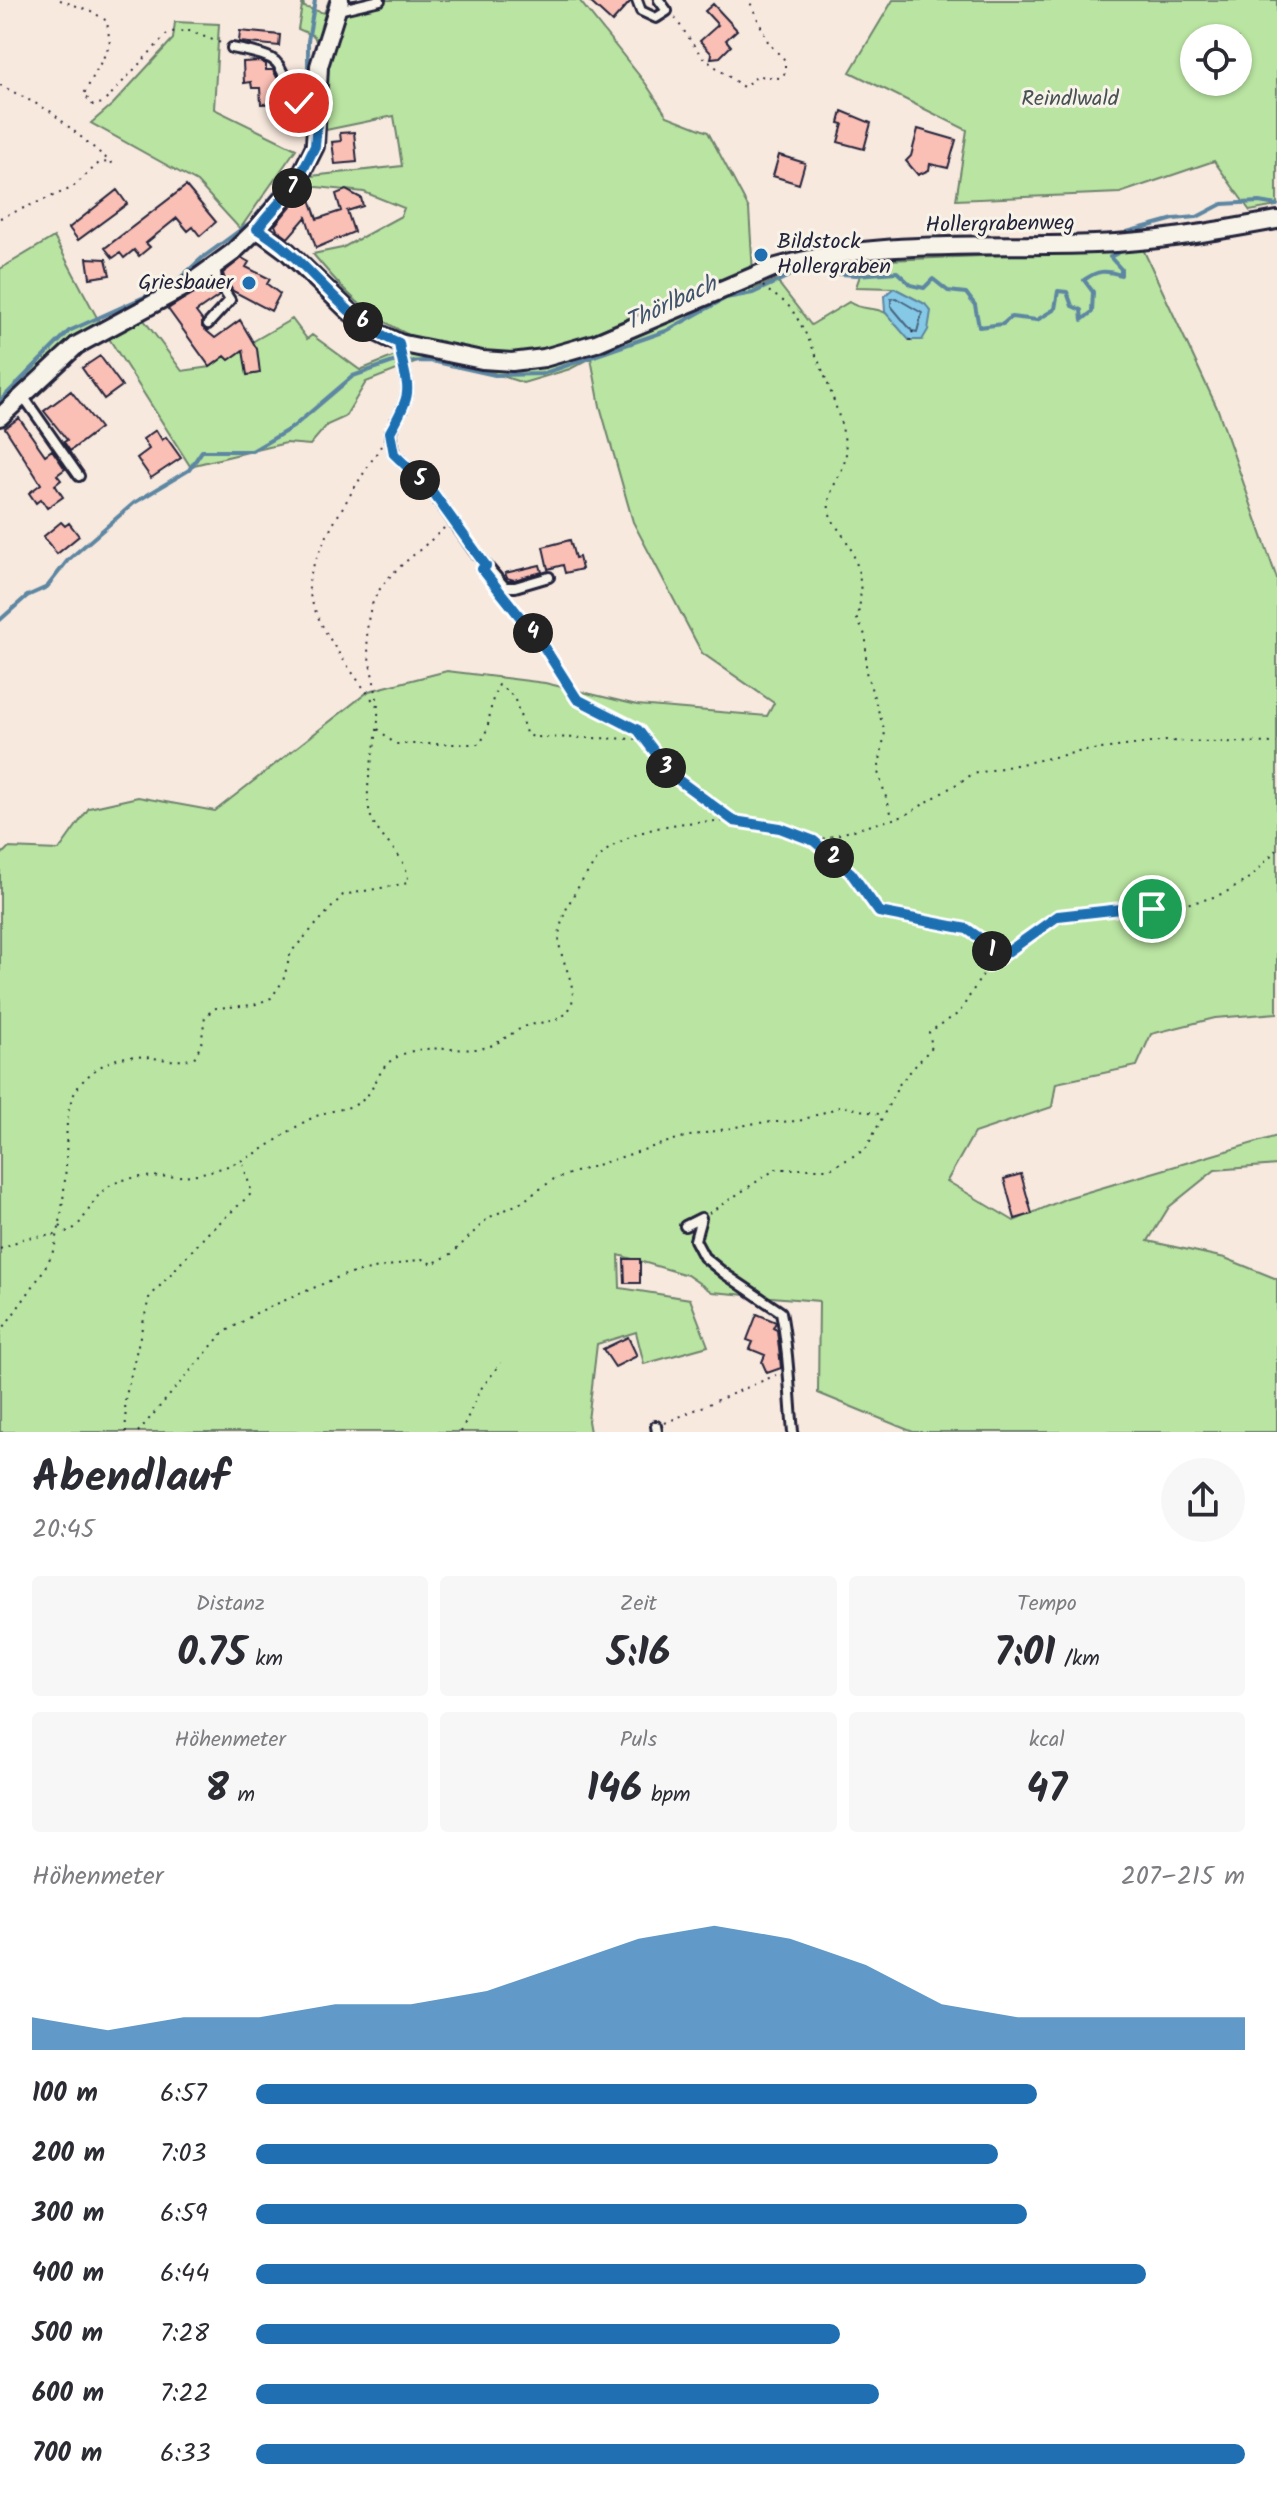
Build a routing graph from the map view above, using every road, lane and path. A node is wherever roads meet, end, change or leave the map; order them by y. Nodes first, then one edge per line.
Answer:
1 (60, 0) edge
2 (380, 0) edge
3 (637, 0) edge
4 (659, 0) edge
5 (749, 0) edge
6 (339, 5) edge
7 (671, 12) dead end
8 (232, 48) joint
9 (0, 85) edge
10 (318, 110) junction
11 (0, 218) edge
12 (1277, 220) edge
13 (257, 229) junction
14 (215, 265) junction
15 (766, 290) dead end
16 (208, 324) dead end
17 (914, 327) dead end
18 (910, 341) dead end
19 (401, 354) junction
20 (23, 395) junction
21 (0, 417) edge
22 (390, 432) junction
23 (79, 476) dead end
24 (449, 514) junction
25 (549, 577) dead end
26 (500, 591) dead end
27 (378, 706) junction
28 (377, 729) junction
29 (645, 739) junction
30 (1277, 743) edge
31 (893, 819) junction
32 (734, 821) junction
33 (814, 841) junction
34 (1277, 849) edge
35 (988, 966) junction
36 (884, 1115) junction
37 (242, 1161) junction
38 (701, 1218) junction
39 (60, 1226) junction
40 (685, 1226) dead end
41 (58, 1235) junction
42 (0, 1249) edge
43 (0, 1333) edge
44 (501, 1363) dead end
45 (787, 1371) junction
46 (656, 1429) edge
47 (126, 1432) edge
48 (138, 1432) edge
49 (461, 1432) edge
50 (793, 1432) edge

1 - 8 path
2 - 6 lane
3 - 4 lane
5 - 7 path
6 - 10 street
8 - 10 lane
9 - 11 path
10 - 13 street
12 - 19 street, Hollergrabenweg
13 - 14 street
13 - 19 street, Hollergrabenweg
14 - 16 lane
14 - 20 street
15 - 31 path
17 - 18 path
19 - 22 lane
20 - 21 street
20 - 23 lane
22 - 24 lane
22 - 27 path
24 - 25 lane
24 - 27 path
26 - 29 path
27 - 28 path
28 - 29 path
28 - 39 path
29 - 32 path
30 - 31 path
31 - 33 path
32 - 33 path
32 - 37 path
33 - 35 path
34 - 35 path
35 - 36 path
36 - 38 path
36 - 48 path
37 - 39 path
37 - 47 path
38 - 40 lane
38 - 45 lane
39 - 41 path
41 - 42 path
41 - 43 path
44 - 49 path
45 - 46 path
45 - 50 lane

